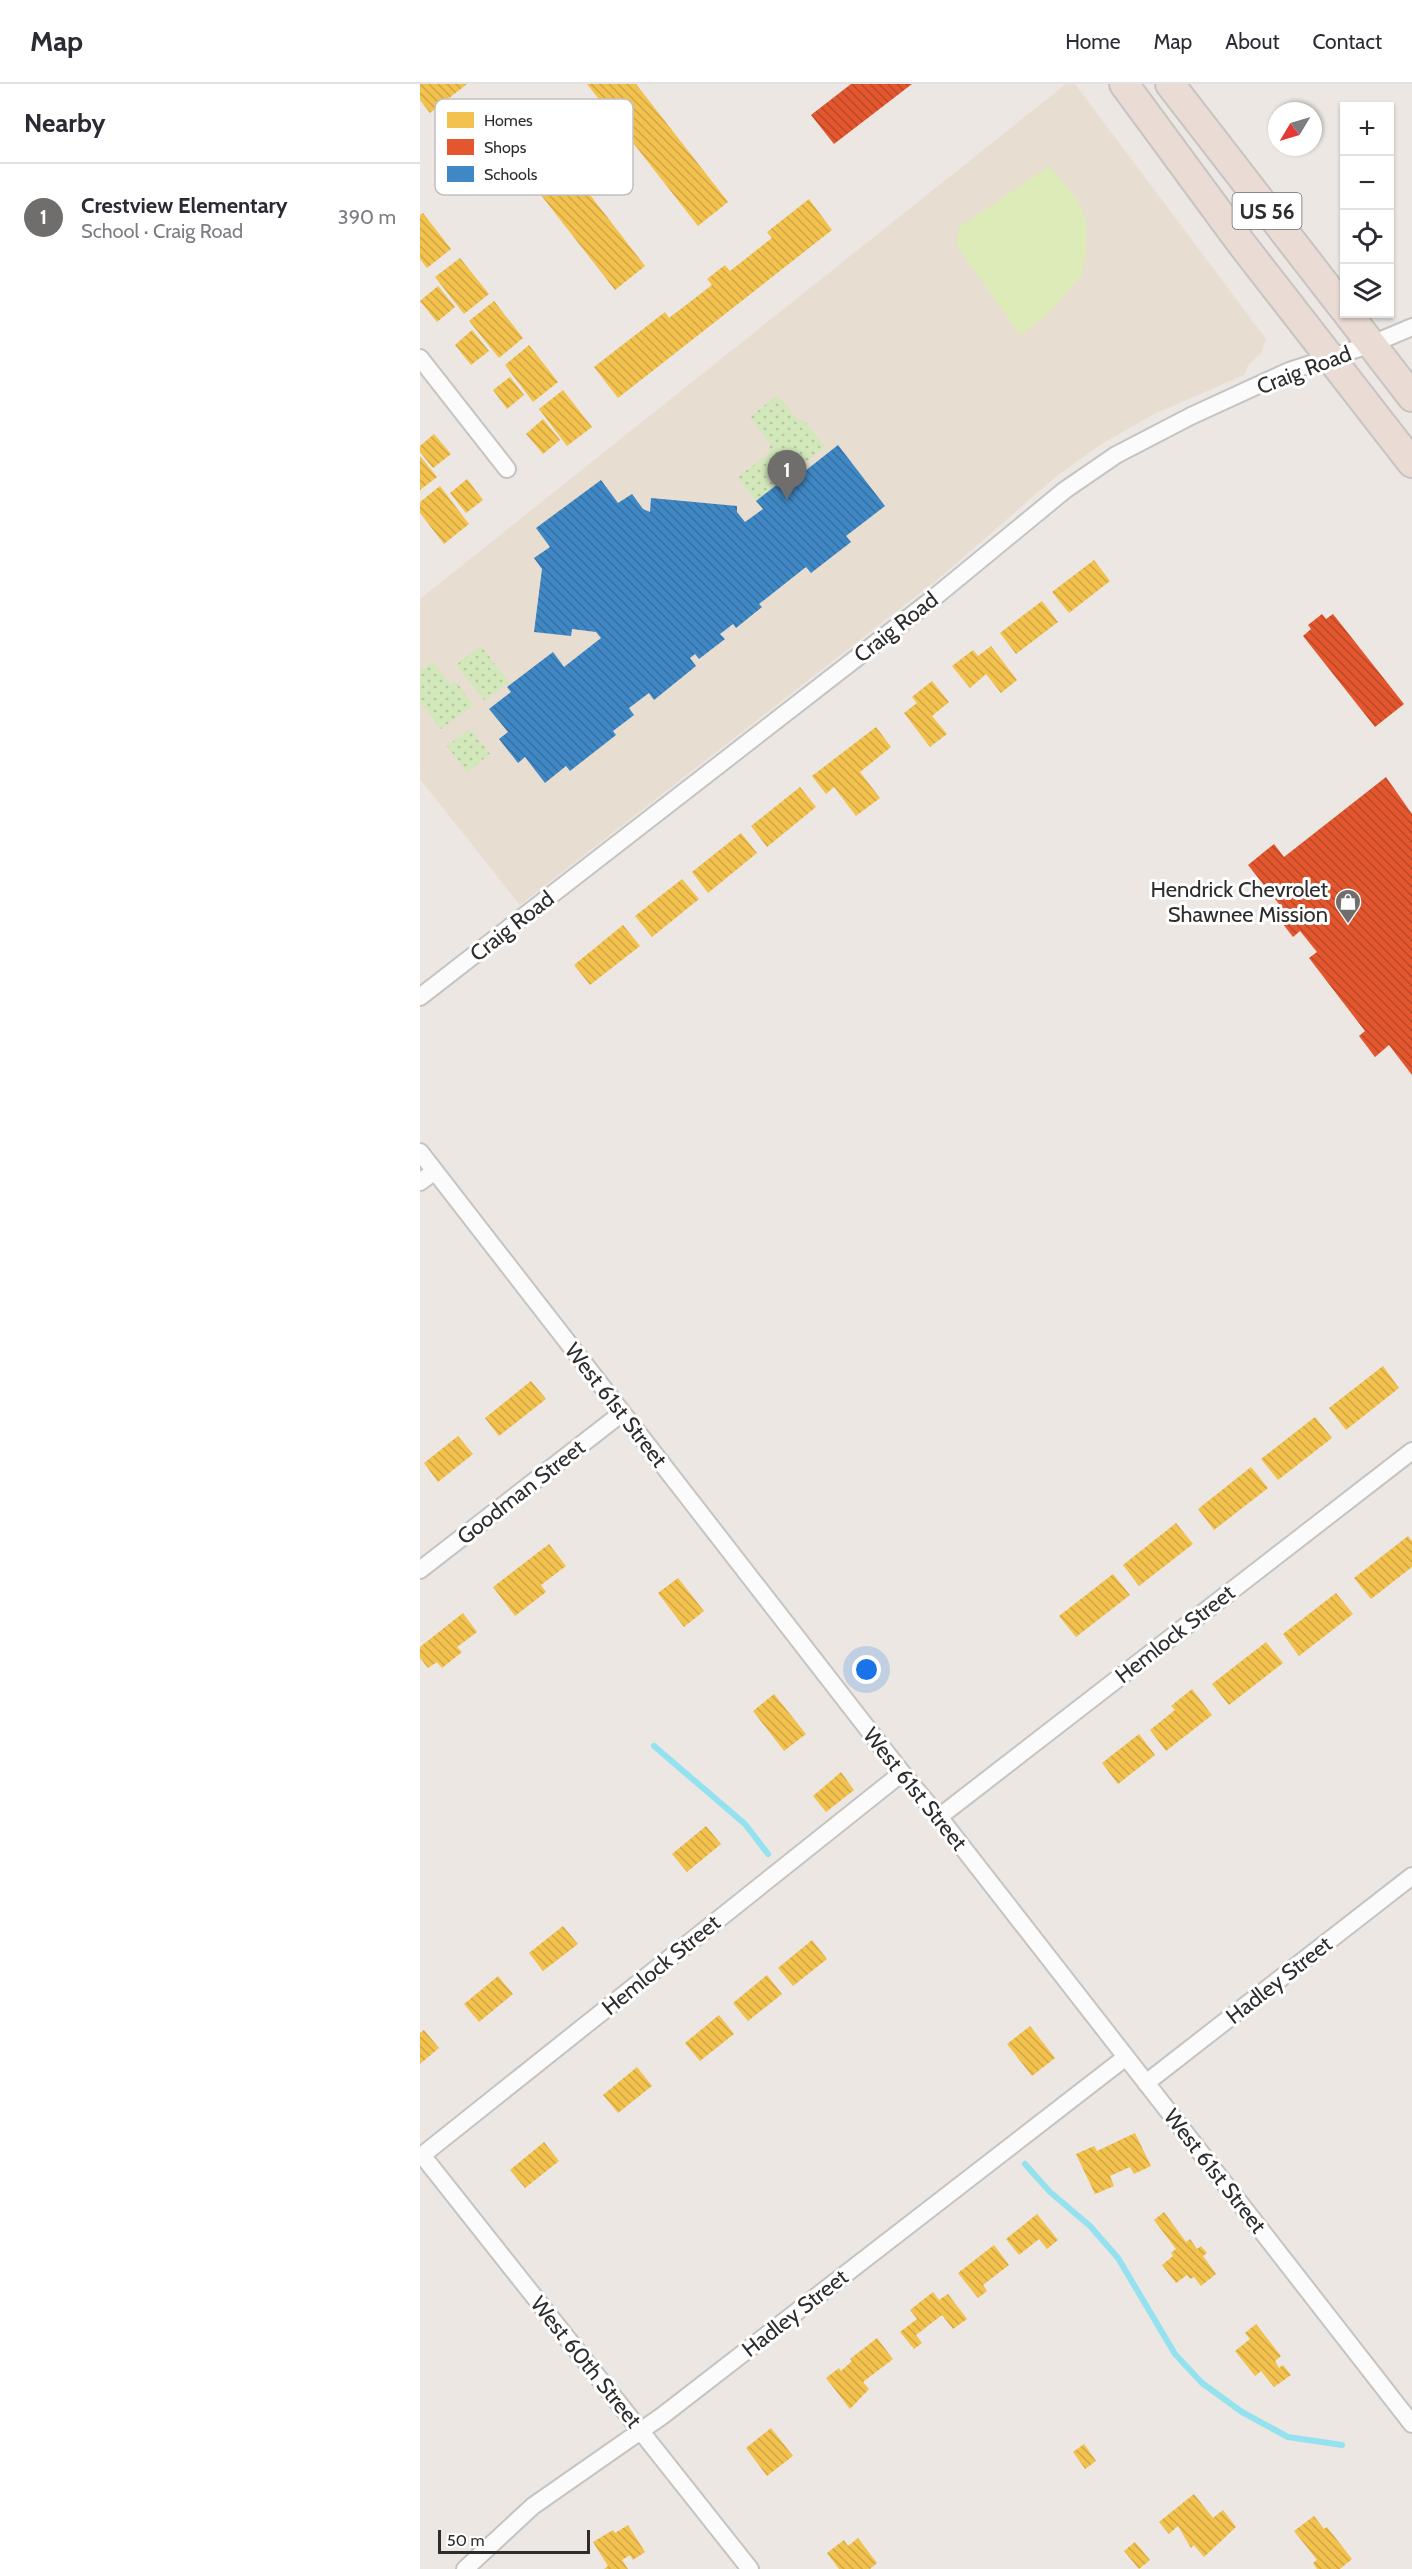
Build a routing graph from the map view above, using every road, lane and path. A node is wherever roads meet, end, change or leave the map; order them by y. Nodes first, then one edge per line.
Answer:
1 (1124, 84) edge
2 (1170, 84) edge
3 (1340, 304) edge
4 (1351, 318) edge
5 (1412, 327) edge
6 (1372, 344) junction
7 (1330, 357) junction
8 (420, 358) edge
9 (1412, 397) edge
10 (1412, 462) edge
11 (507, 469) dead end
12 (420, 997) edge
13 (420, 1152) edge
14 (435, 1171) junction
15 (420, 1182) edge
16 (622, 1413) junction
17 (1412, 1451) edge
18 (420, 1570) edge
19 (902, 1773) junction
20 (939, 1817) junction
21 (1412, 1876) edge
22 (1126, 2057) junction
23 (1146, 2083) junction
24 (421, 2156) edge
25 (1412, 2424) edge
26 (641, 2430) junction
27 (465, 2569) edge
28 (750, 2569) edge

1 - 7 highway, US 56
2 - 3 highway, US 56
4 - 6 highway
5 - 6 street, Craig Road
6 - 7 street, Craig Road
6 - 9 highway
7 - 10 highway, US 56
7 - 12 street, Craig Road
8 - 11 street
13 - 14 street, West 61st Street
14 - 15 street
14 - 16 street, West 61st Street
16 - 18 street, Goodman Street
16 - 19 street, West 61st Street
17 - 20 street, Hemlock Street
19 - 20 street, West 61st Street
19 - 24 street, Hemlock Street
20 - 22 street, West 61st Street
21 - 23 street, Hadley Street
22 - 23 street, West 61st Street
22 - 26 street, Hadley Street
23 - 25 street, West 61st Street
24 - 26 street, West 60th Street
26 - 27 street, Hadley Street
26 - 28 street, West 60th Street

